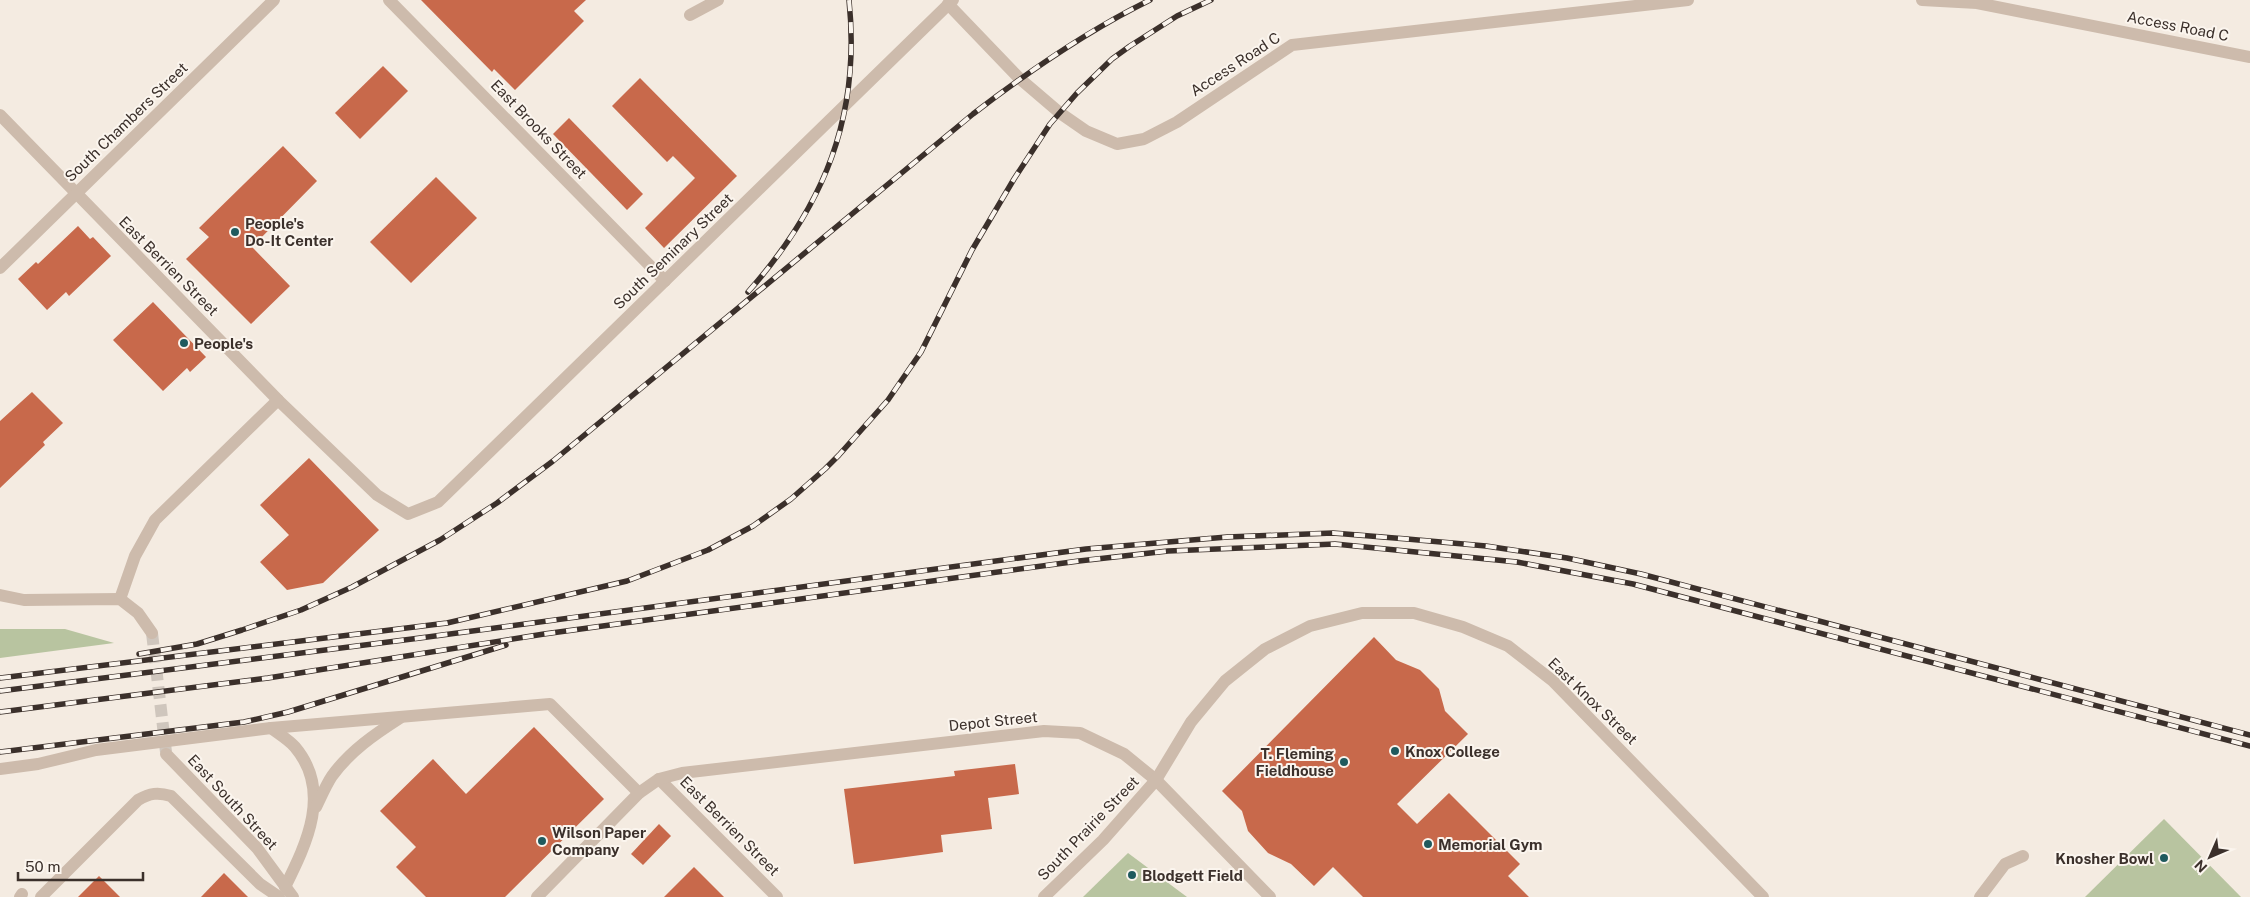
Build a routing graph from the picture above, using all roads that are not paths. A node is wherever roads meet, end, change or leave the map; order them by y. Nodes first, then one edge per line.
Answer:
1 (274, 0) edge
2 (389, 0) edge
3 (718, 0) edge
4 (1688, 0) edge
5 (1922, 0) edge
6 (950, 2) edge
7 (690, 15) dead end
8 (2250, 57) edge
9 (0, 115) edge
10 (75, 194) junction
11 (0, 268) edge
12 (665, 281) junction
13 (278, 400) junction
14 (408, 514) joint
15 (0, 595) edge
16 (120, 599) junction
17 (152, 633) tunnel mouth
18 (402, 717) junction
19 (272, 728) junction
20 (166, 754) tunnel mouth
21 (0, 770) edge
22 (659, 779) junction
23 (1156, 780) junction
24 (639, 793) junction
25 (314, 809) junction
26 (2023, 856) dead end
27 (286, 894) edge
28 (41, 897) edge
29 (537, 897) edge
30 (777, 897) edge
31 (1044, 897) edge
32 (1270, 897) edge
33 (1763, 897) edge
34 (1980, 897) edge

1 - 10 street, South Chambers Street
2 - 12 street, East Brooks Street
3 - 7 street
4 - 6 street, Access Road C
5 - 8 street, Access Road C
6 - 12 street, South Seminary Street
9 - 10 street, East Berrien Street
10 - 11 street, South Chambers Street
10 - 13 street, East Berrien Street
12 - 14 street, South Seminary Street
13 - 14 street, East Berrien Street
13 - 16 street
15 - 16 street
16 - 17 street
18 - 19 street
18 - 24 street
18 - 25 street
19 - 21 street
19 - 25 street
20 - 27 street, East South Street
22 - 23 street, Depot Street
22 - 24 street
22 - 30 street, East Berrien Street
23 - 31 street, South Prairie Street
23 - 32 street, Depot Street
23 - 33 street, East Knox Street
24 - 29 street
25 - 27 street
26 - 34 street
27 - 28 street

